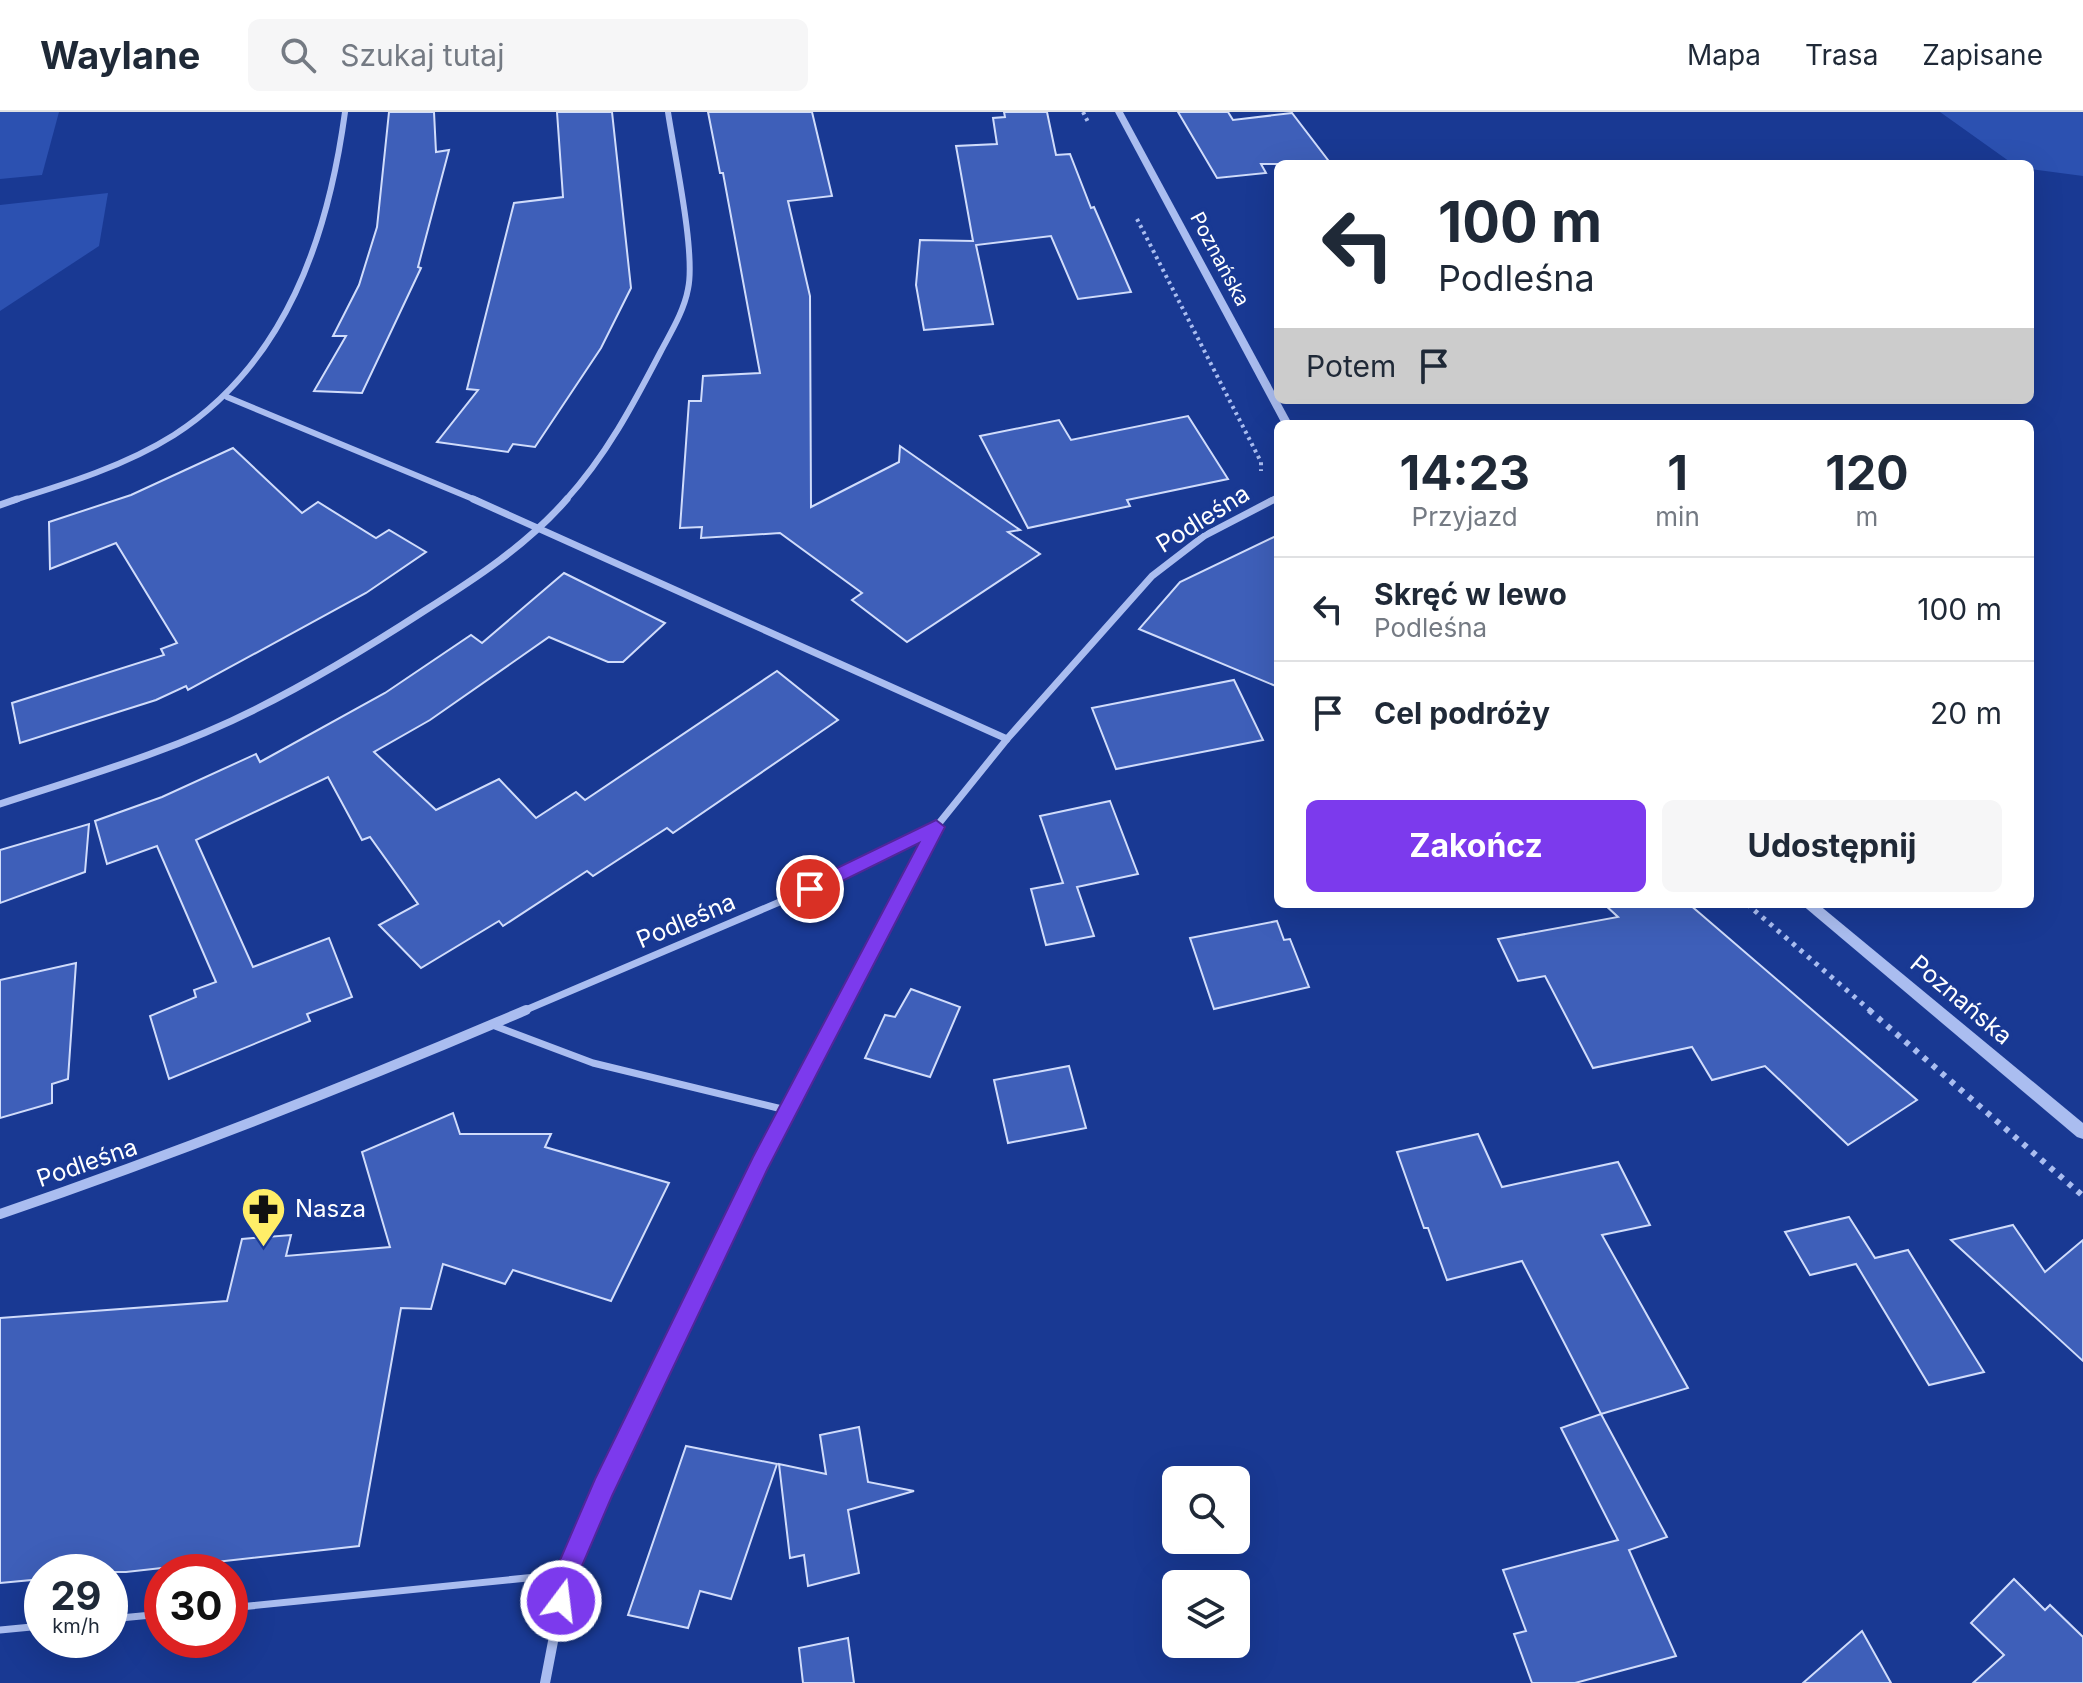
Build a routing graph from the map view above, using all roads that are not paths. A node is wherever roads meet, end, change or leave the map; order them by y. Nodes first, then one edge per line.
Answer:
1 (345, 112) edge
2 (668, 112) edge
3 (1119, 112) edge
4 (227, 397) junction
5 (1274, 400) edge
6 (1274, 500) edge
7 (0, 505) edge
8 (542, 528) junction
9 (1007, 739) junction
10 (0, 804) edge
11 (936, 827) junction
12 (1813, 908) edge
13 (495, 1026) junction
14 (786, 1110) junction
15 (2083, 1132) edge
16 (0, 1214) edge
17 (566, 1574) junction
18 (248, 1606) edge
19 (24, 1628) edge
20 (0, 1630) edge
21 (545, 1683) edge

1 - 4 street
2 - 8 street
3 - 5 street, Poznańska
4 - 7 street
4 - 8 street
6 - 9 street, Podleśna
8 - 9 street
8 - 10 street
9 - 11 street, Podleśna
11 - 13 street, Podleśna
11 - 14 street
12 - 15 street, Poznańska
13 - 14 lane
13 - 16 street, Podleśna
14 - 17 street
17 - 18 lane
17 - 21 street
19 - 20 lane

